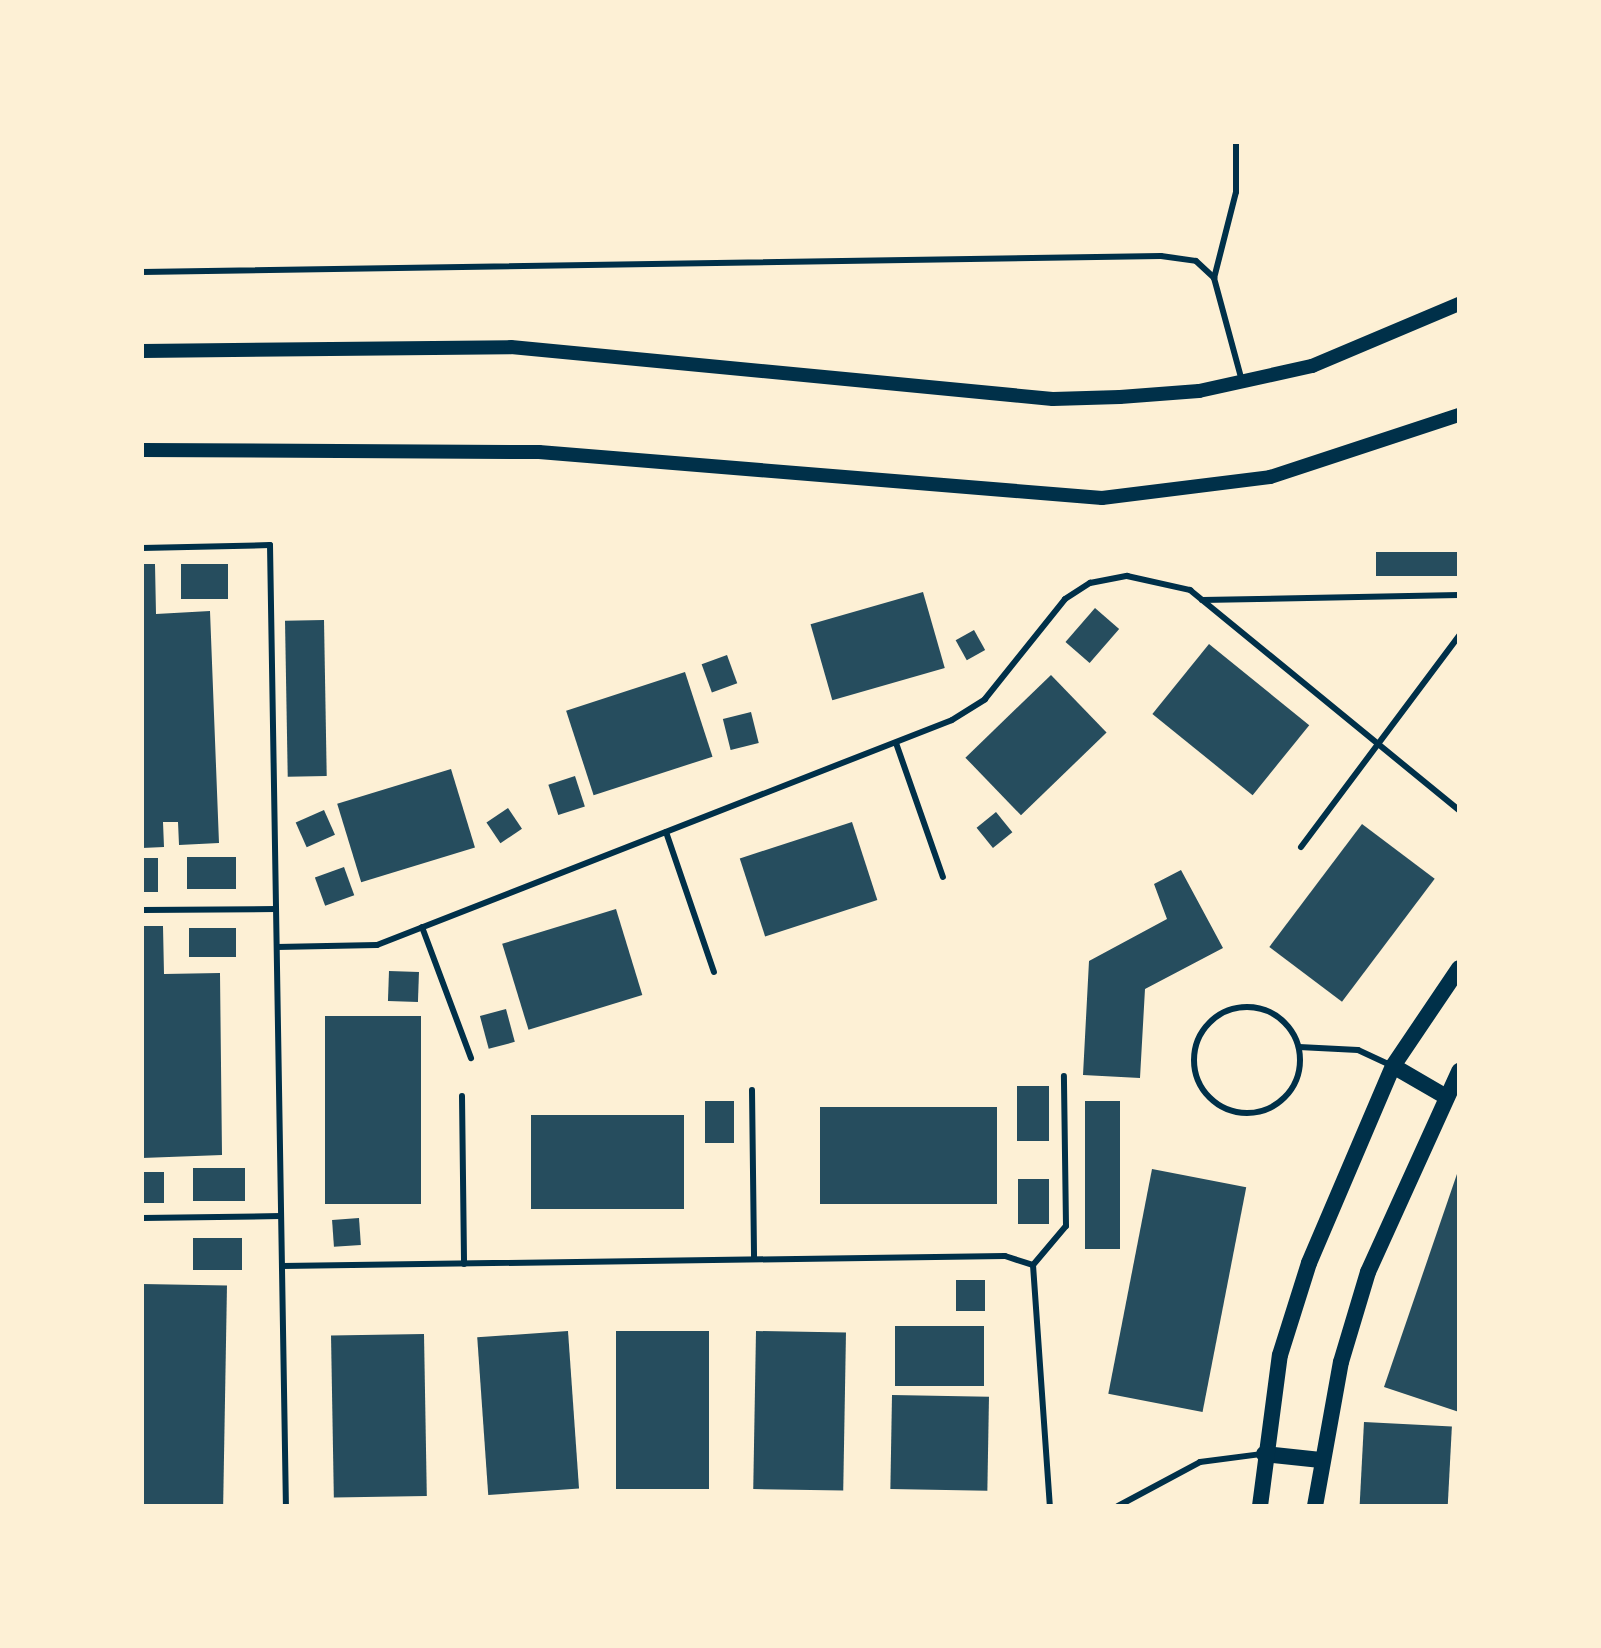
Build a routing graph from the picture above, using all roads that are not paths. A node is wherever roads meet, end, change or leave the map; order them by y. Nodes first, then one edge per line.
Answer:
1 (1236, 142) edge
2 (142, 272) edge
3 (1214, 278) junction
4 (1459, 304) edge
5 (142, 351) edge
6 (1242, 381) junction
7 (1459, 415) edge
8 (142, 450) edge
9 (142, 548) edge
10 (1459, 595) edge
11 (1202, 600) junction
12 (1459, 636) edge
13 (896, 743) junction
14 (1379, 744) junction
15 (1459, 810) edge
16 (666, 832) junction
17 (1301, 847) dead end
18 (943, 877) dead end
19 (276, 909) junction
20 (142, 910) edge
21 (422, 927) junction
22 (277, 947) junction
23 (1459, 968) edge
24 (714, 972) dead end
25 (1299, 1047) junction
26 (471, 1058) dead end
27 (1393, 1066) junction
28 (1459, 1071) edge
29 (1064, 1076) dead end
30 (752, 1090) dead end
31 (1443, 1095) junction
32 (462, 1096) dead end
33 (281, 1216) junction
34 (142, 1218) edge
35 (754, 1259) junction
36 (464, 1264) junction
37 (1033, 1265) junction
38 (282, 1266) junction
39 (1264, 1454) junction
40 (1321, 1460) junction
41 (286, 1506) edge
42 (1050, 1506) edge
43 (1118, 1506) edge
44 (1260, 1506) edge
45 (1315, 1506) edge

1 - 3 lane
2 - 3 lane
3 - 6 lane
4 - 6 street
5 - 6 street
7 - 8 street
9 - 19 lane
10 - 11 lane
11 - 13 lane
11 - 14 lane
12 - 14 lane
13 - 16 lane
13 - 18 lane
14 - 15 lane
14 - 17 lane
16 - 21 lane
16 - 24 lane
19 - 20 lane
19 - 22 lane
21 - 22 lane
21 - 26 lane
22 - 33 lane
23 - 27 main road
25 - 25 lane
25 - 27 lane
27 - 31 main road
27 - 39 main road
28 - 31 main road
29 - 37 lane
30 - 35 lane
31 - 40 main road
32 - 36 lane
33 - 34 lane
33 - 38 lane
35 - 36 lane
35 - 37 lane
36 - 38 lane
37 - 42 lane
38 - 41 lane
39 - 40 main road
39 - 43 lane
39 - 44 main road
40 - 45 main road

